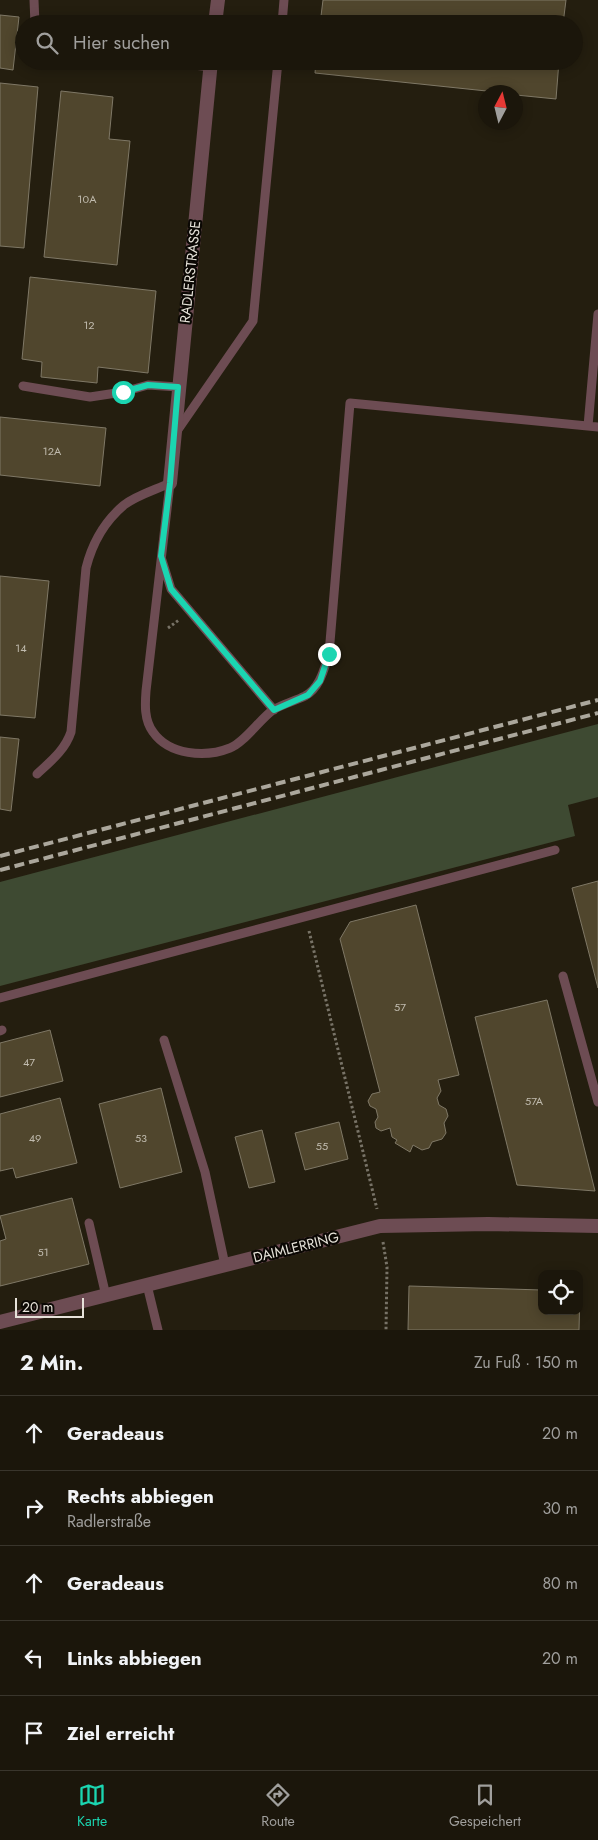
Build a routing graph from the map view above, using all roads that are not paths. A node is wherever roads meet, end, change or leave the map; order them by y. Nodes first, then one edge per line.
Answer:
1 (34, 0) edge
2 (218, 0) edge
3 (284, 0) edge
4 (35, 15) edge
5 (216, 15) edge
6 (283, 15) edge
7 (210, 70) edge
8 (277, 70) edge
9 (598, 314) edge
10 (23, 386) dead end
11 (178, 387) junction
12 (588, 426) junction
13 (598, 427) edge
14 (173, 436) junction
15 (170, 483) junction
16 (161, 556) junction
17 (274, 710) junction
18 (37, 774) dead end
19 (555, 850) dead end
20 (563, 976) dead end
21 (0, 998) edge
22 (164, 1040) dead end
23 (598, 1102) edge
24 (89, 1224) dead end
25 (598, 1226) edge
26 (225, 1265) junction
27 (147, 1285) junction
28 (106, 1296) junction
29 (0, 1322) edge
30 (158, 1330) edge

1 - 4 lane
2 - 5 street
3 - 6 lane
7 - 11 street, RADLERSTRASSE
8 - 14 lane
9 - 12 lane
10 - 11 lane
11 - 14 street, RADLERSTRASSE
12 - 13 lane
12 - 17 lane
14 - 15 street, RADLERSTRASSE
15 - 16 lane
15 - 18 lane
16 - 17 lane
16 - 17 lane
19 - 21 lane
20 - 23 lane
22 - 26 lane
24 - 28 lane
25 - 26 street, DAIMLERRING
26 - 27 street, DAIMLERRING
27 - 28 street, DAIMLERRING
27 - 30 lane
28 - 29 street, DAIMLERRING

